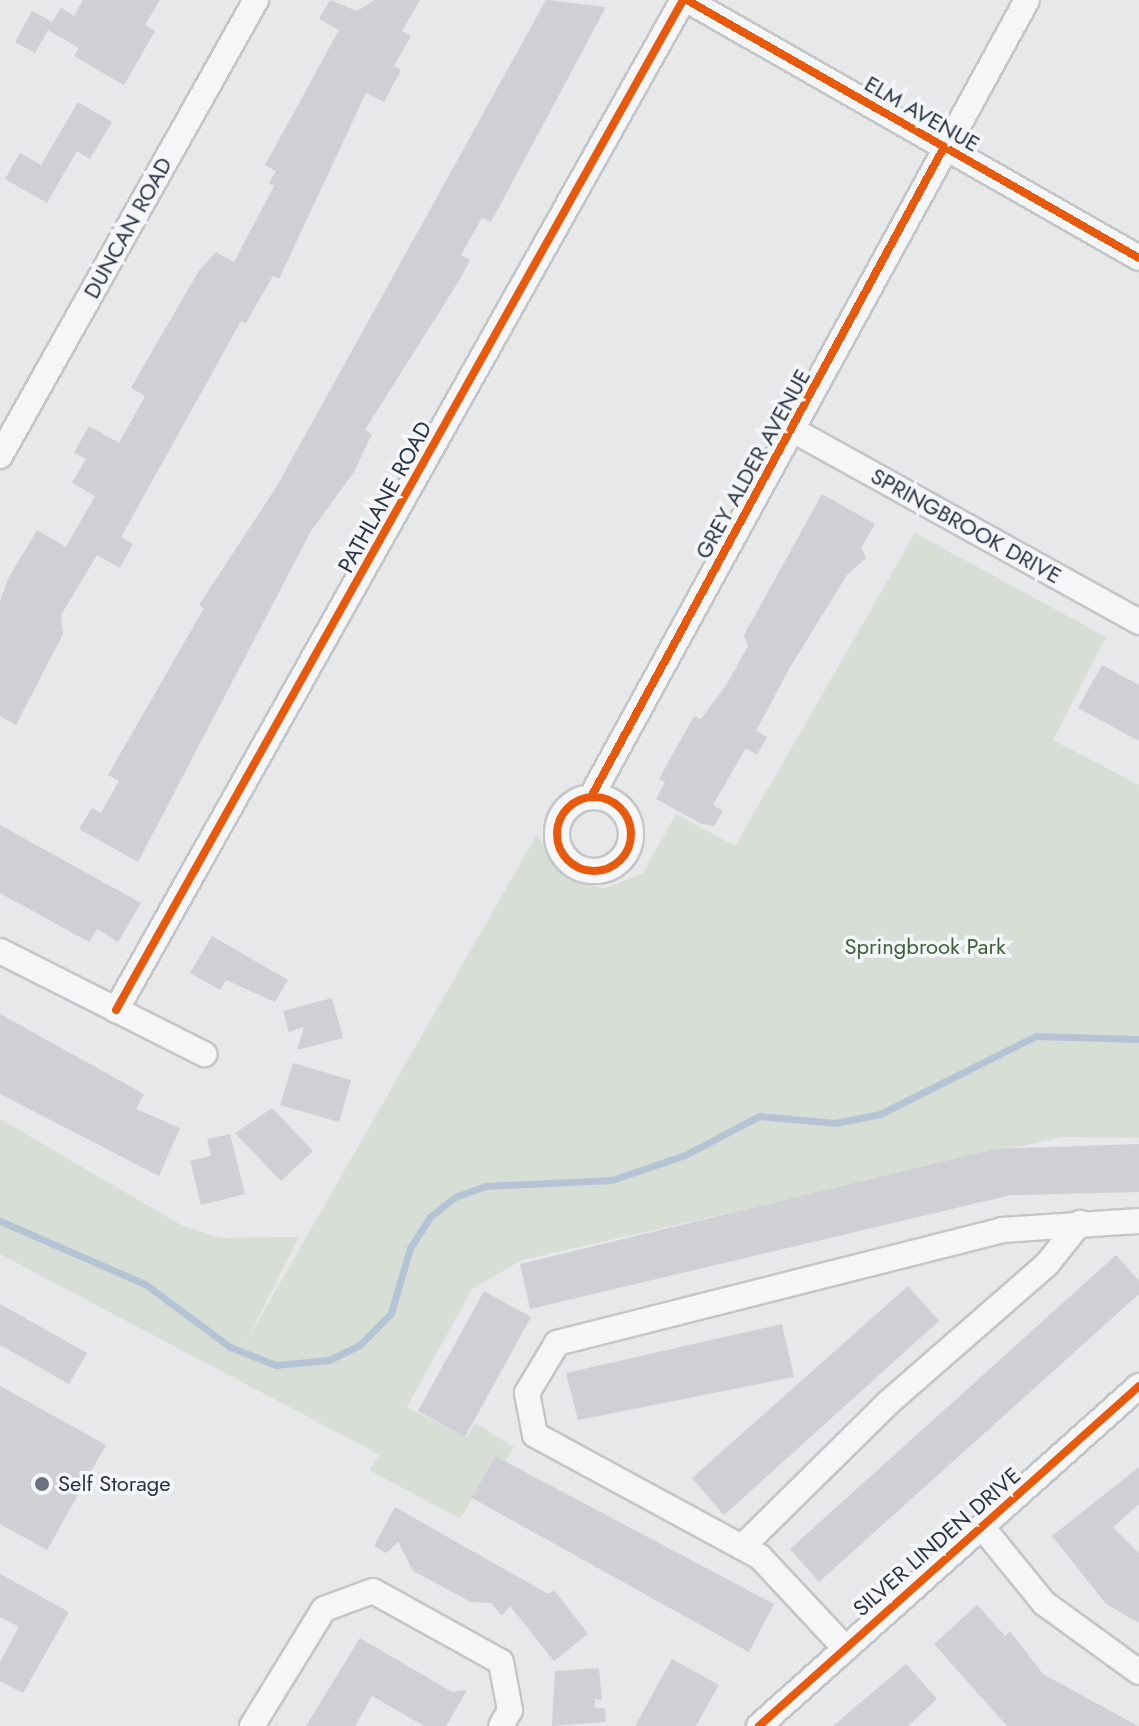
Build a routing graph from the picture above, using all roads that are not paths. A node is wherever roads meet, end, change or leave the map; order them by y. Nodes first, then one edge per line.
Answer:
1 (256, 0) edge
2 (685, 0) edge
3 (1027, 0) edge
4 (944, 147) junction
5 (1139, 258) edge
6 (793, 430) junction
7 (0, 456) edge
8 (1139, 622) edge
9 (591, 797) dead end
10 (0, 951) edge
11 (116, 1010) junction
12 (204, 1054) dead end
13 (1139, 1221) edge
14 (1080, 1223) junction
15 (1139, 1386) edge
16 (982, 1527) junction
17 (742, 1547) junction
18 (845, 1648) junction
19 (1139, 1672) edge
20 (252, 1726) edge
21 (501, 1726) edge
22 (759, 1726) edge

1 - 7 street, DUNCAN ROAD
2 - 4 street, ELM AVENUE
2 - 11 street, PATHLANE ROAD
3 - 4 street, GREY ALDER AVENUE
4 - 5 street, ELM AVENUE
4 - 6 street, GREY ALDER AVENUE
6 - 8 street, SPRINGBROOK DRIVE
6 - 9 street, GREY ALDER AVENUE
10 - 11 street
11 - 12 street
13 - 14 street
14 - 17 street
14 - 17 street
15 - 16 street, SILVER LINDEN DRIVE
16 - 18 street, SILVER LINDEN DRIVE
16 - 19 street
17 - 18 street
18 - 22 street, SILVER LINDEN DRIVE
20 - 21 street

